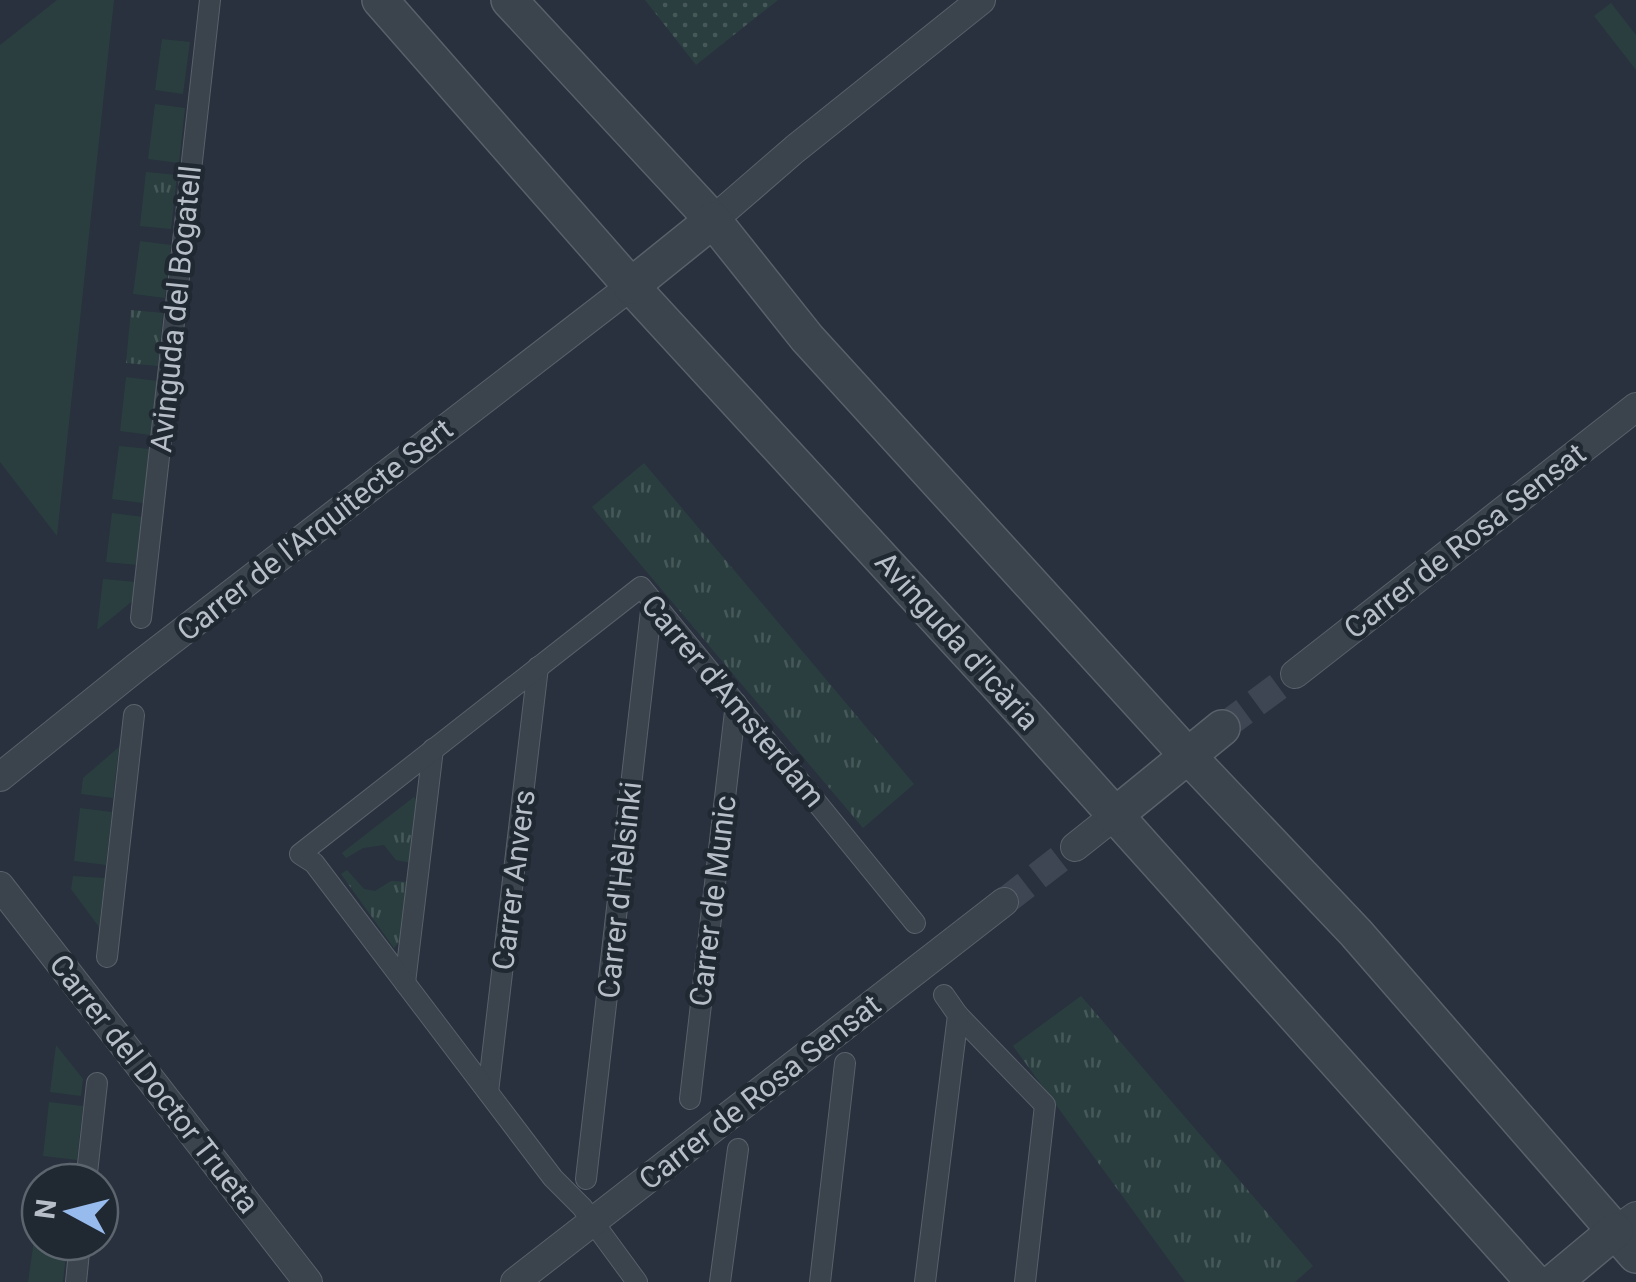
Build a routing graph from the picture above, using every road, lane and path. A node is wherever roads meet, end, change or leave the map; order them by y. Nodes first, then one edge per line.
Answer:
1 (210, 0) edge
2 (380, 0) edge
3 (509, 0) edge
4 (981, 0) edge
5 (712, 220) junction
6 (631, 286) junction
7 (1636, 408) edge
8 (652, 602) junction
9 (141, 618) dead end
10 (538, 668) junction
11 (1294, 674) tunnel mouth
12 (736, 703) junction
13 (134, 716) dead end
14 (1222, 728) tunnel mouth
15 (433, 750) junction
16 (1188, 756) junction
17 (0, 776) edge
18 (1114, 816) junction
19 (1074, 847) tunnel mouth
20 (0, 886) edge
21 (1004, 902) tunnel mouth
22 (915, 923) dead end
23 (107, 957) dead end
24 (405, 982) junction
25 (944, 994) dead end
26 (958, 1016) junction
27 (846, 1062) dead end
28 (97, 1082) dead end
29 (488, 1092) junction
30 (690, 1099) dead end
31 (738, 1149) dead end
32 (88, 1162) edge
33 (586, 1179) dead end
34 (593, 1222) junction
35 (1629, 1234) edge
36 (308, 1282) edge
37 (515, 1282) edge
38 (637, 1282) edge
39 (720, 1282) edge
40 (820, 1282) edge
41 (925, 1282) edge
42 (1025, 1282) edge
43 (1534, 1282) edge
44 (1554, 1282) edge

1 - 9 street, Avinguda del Bogatell
2 - 6 street, Avinguda d'Icària
3 - 5 street
4 - 5 street
5 - 6 street
5 - 16 street
6 - 17 street, Carrer de l'Arquitecte Sert
6 - 18 street, Avinguda d'Icària
7 - 11 street, Carrer de Rosa Sensat
8 - 10 street, Carrer d'Amsterdam
8 - 12 street, Carrer d'Amsterdam
8 - 33 street, Carrer d'Hèlsinki
10 - 15 street, Carrer d'Amsterdam
10 - 29 street, Carrer Anvers
12 - 22 street, Carrer d'Amsterdam
12 - 30 street, Carrer de Munic
13 - 23 street
14 - 16 street
15 - 24 street
15 - 24 street, Carrer d'Amsterdam
16 - 18 street
16 - 35 street
18 - 19 street
18 - 43 street, Avinguda d'Icària
20 - 36 street, Carrer del Doctor Trueta
21 - 34 street, Carrer de Rosa Sensat
24 - 29 street, Carrer d'Amsterdam
25 - 26 street
26 - 41 street
26 - 42 street
27 - 40 street
28 - 32 street
29 - 34 street, Carrer d'Amsterdam
31 - 39 street
34 - 37 street, Carrer de Rosa Sensat
34 - 38 street, Carrer d'Amsterdam
35 - 44 street

